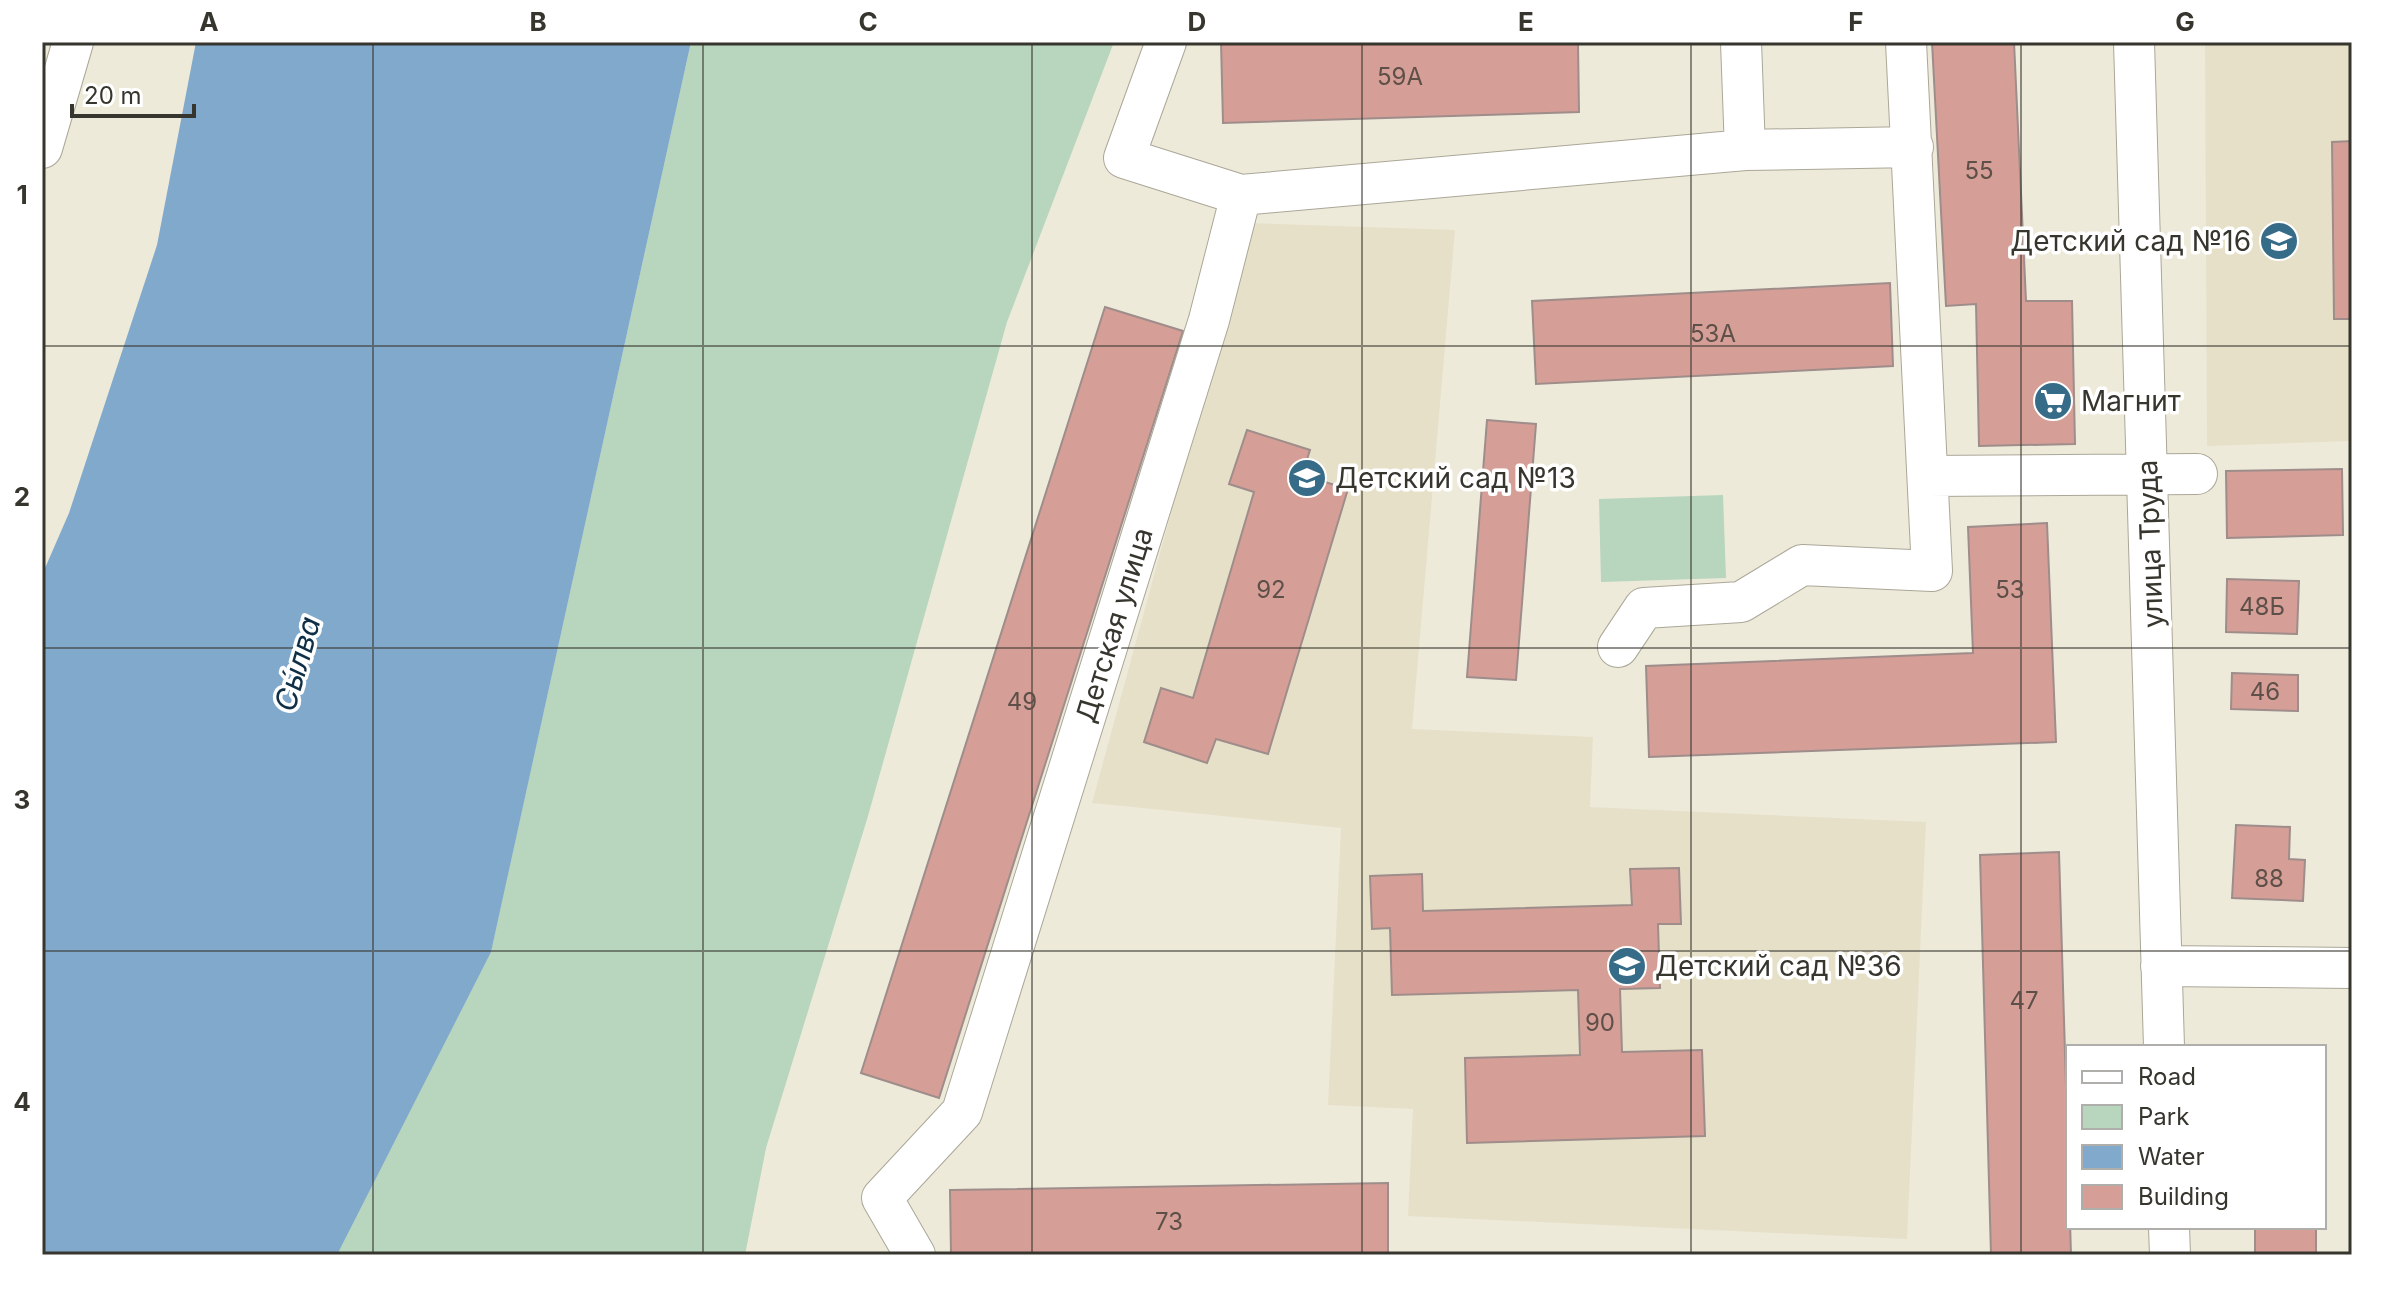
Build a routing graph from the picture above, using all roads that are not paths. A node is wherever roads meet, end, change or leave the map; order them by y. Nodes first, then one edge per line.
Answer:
1 (73, 42) edge
2 (1166, 42) edge
3 (1741, 42) edge
4 (1906, 42) edge
5 (2134, 42) edge
6 (1913, 147) junction
7 (42, 148) edge
8 (1745, 150) junction
9 (1241, 195) junction
10 (2197, 474) dead end
11 (2148, 475) junction
12 (1928, 476) junction
13 (1618, 647) dead end
14 (2161, 966) junction
15 (2352, 968) edge
16 (2164, 1045) edge
17 (2169, 1229) edge
18 (915, 1255) edge
19 (2170, 1255) edge

1 - 7 street
2 - 9 street
3 - 8 street
4 - 6 street
5 - 11 street, улица Труда
6 - 8 street
6 - 12 street
8 - 9 street
9 - 18 street, Детская улица
10 - 11 street
11 - 12 street
11 - 14 street, улица Труда
12 - 13 street
14 - 15 street
14 - 16 street, улица Труда
17 - 19 street

